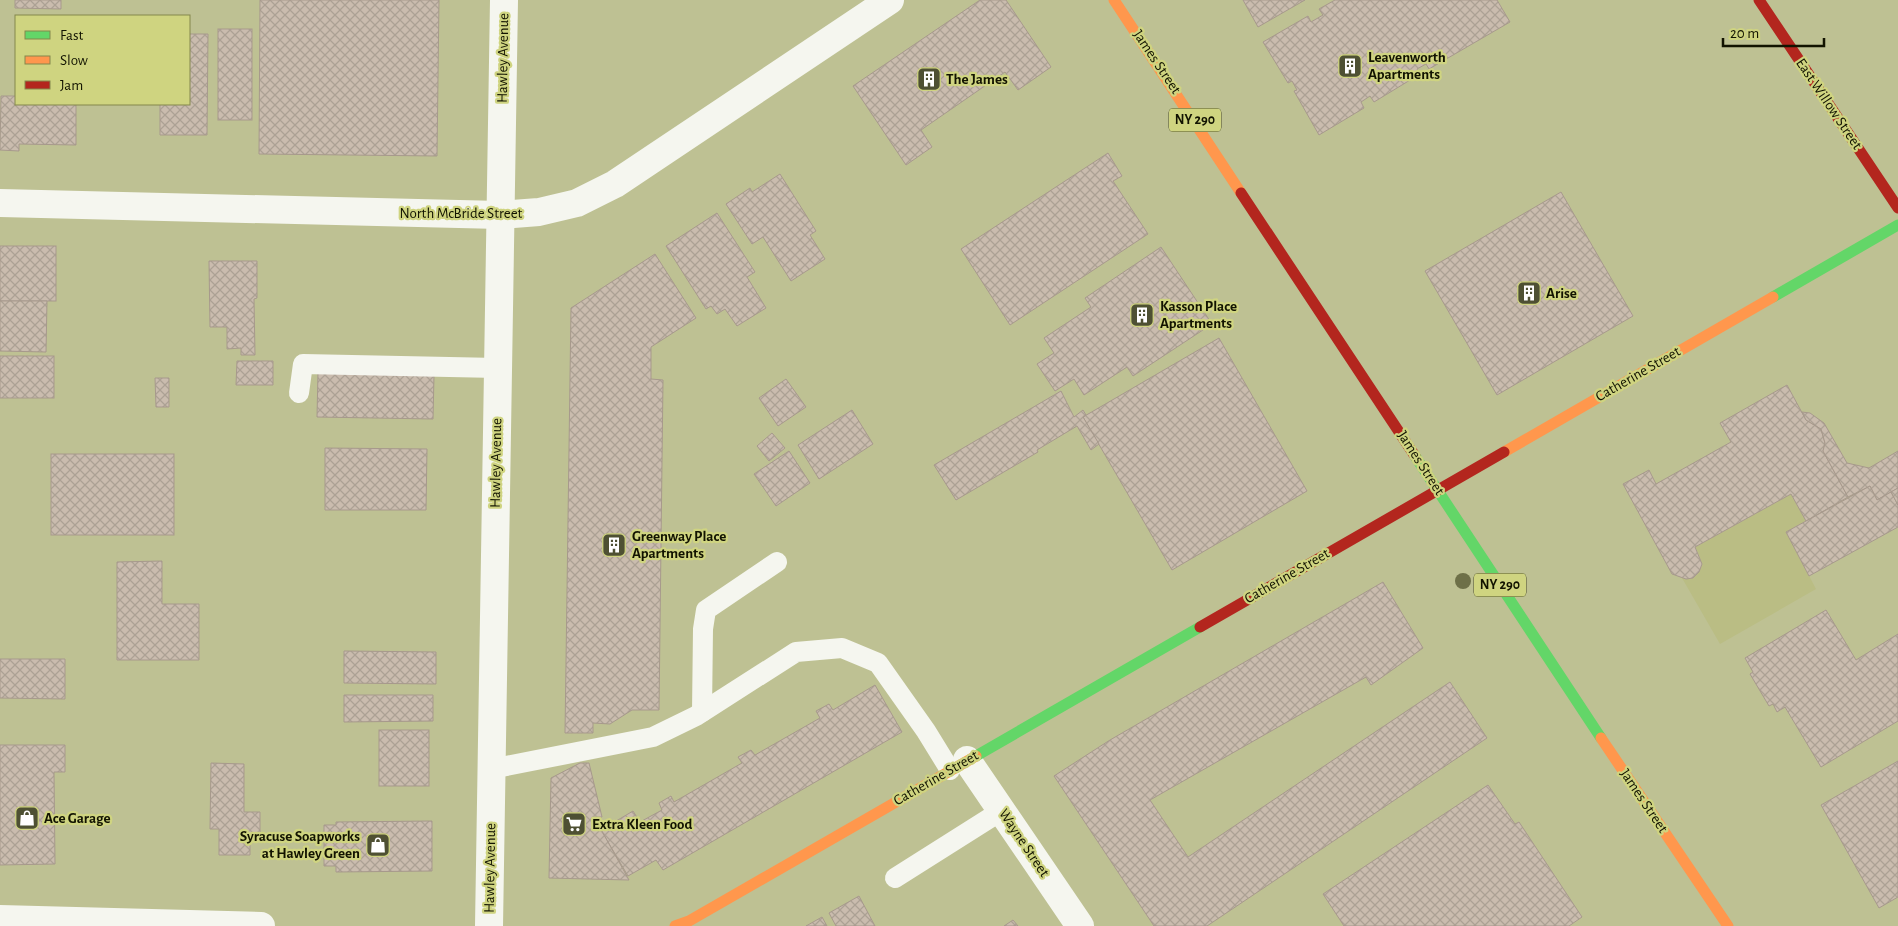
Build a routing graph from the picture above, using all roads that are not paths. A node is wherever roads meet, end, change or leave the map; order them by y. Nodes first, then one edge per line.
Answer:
1 (504, 0) edge
2 (890, 0) edge
3 (1114, 0) edge
4 (1759, 0) edge
5 (0, 203) edge
6 (1898, 208) edge
7 (500, 215) junction
8 (1898, 225) edge
9 (498, 368) junction
10 (299, 392) dead end
11 (1438, 489) junction
12 (777, 562) dead end
13 (702, 712) junction
14 (958, 765) junction
15 (492, 769) junction
16 (1001, 811) junction
17 (895, 878) dead end
18 (0, 919) edge
19 (257, 926) edge
20 (261, 926) edge
21 (489, 926) edge
22 (675, 926) edge
23 (1080, 926) edge
24 (1728, 926) edge

1 - 7 street, Hawley Avenue
2 - 7 street, North McBride Street
3 - 11 street, James Street / NY 290
4 - 6 street, East Willow Street
5 - 7 street, North McBride Street
7 - 9 street, Hawley Avenue
8 - 11 street, Catherine Street
9 - 10 lane
9 - 15 street, Hawley Avenue
11 - 14 street, Catherine Street
11 - 24 street, James Street / NY 290
12 - 13 lane
13 - 14 lane
13 - 15 lane
14 - 16 street, Wayne Street
14 - 22 street, Catherine Street
15 - 21 street, Hawley Avenue
16 - 17 lane
16 - 23 street, Wayne Street
18 - 19 street
19 - 20 street

